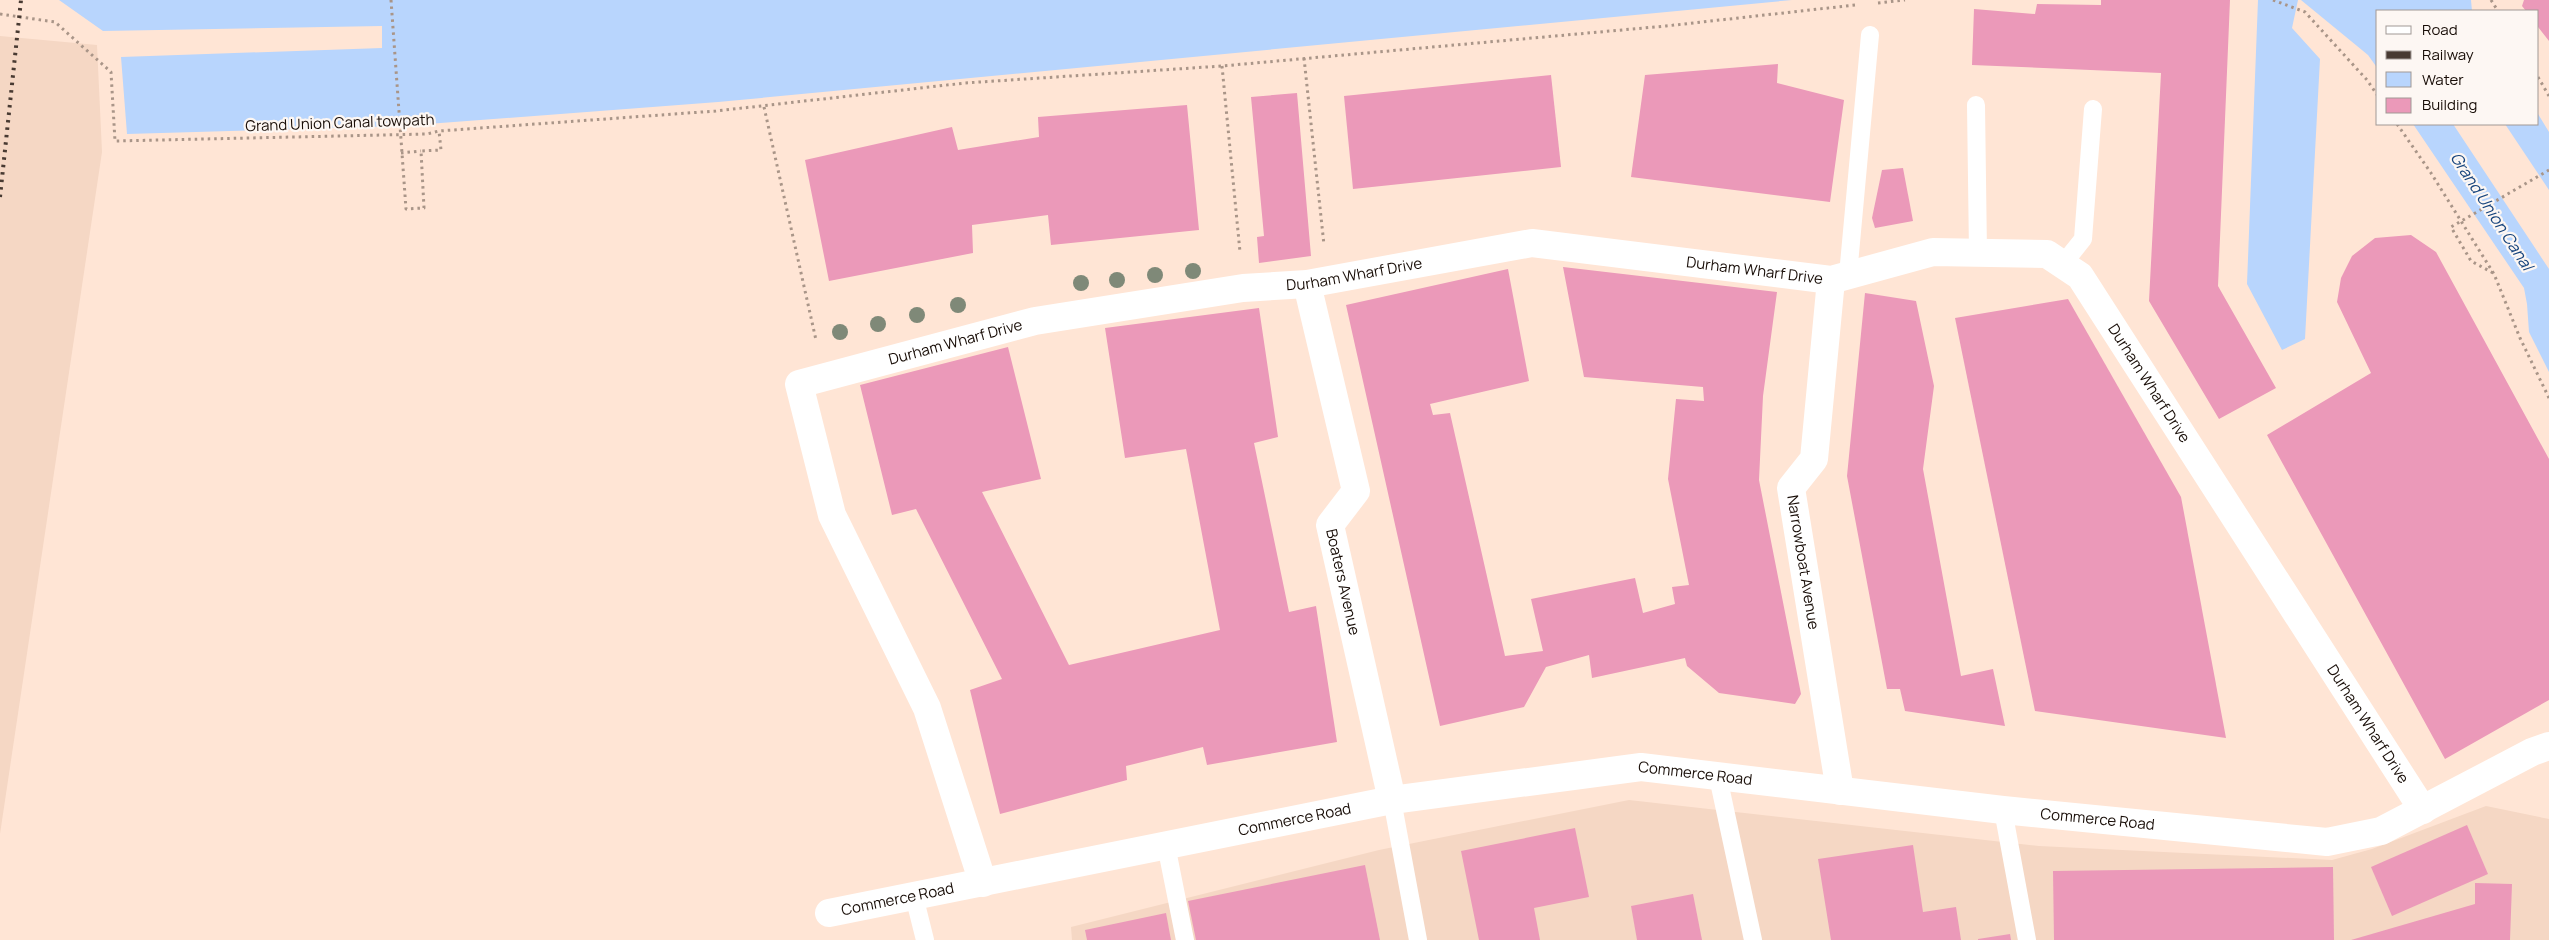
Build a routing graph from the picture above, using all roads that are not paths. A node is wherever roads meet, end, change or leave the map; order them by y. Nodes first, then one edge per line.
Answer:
1 (1870, 35) dead end
2 (1976, 105) dead end
3 (2093, 109) dead end
4 (1978, 253) junction
5 (2063, 264) junction
6 (1840, 278) junction
7 (1317, 282) junction
8 (2549, 746) edge
9 (1718, 777) junction
10 (1840, 791) junction
11 (1392, 800) junction
12 (2003, 810) junction
13 (2423, 810) junction
14 (1166, 845) junction
15 (983, 883) junction
16 (914, 896) junction
17 (829, 913) dead end
18 (925, 940) edge
19 (1185, 940) edge
20 (1418, 940) edge
21 (1752, 940) edge
22 (2027, 940) edge

1 - 6 lane
2 - 4 lane
3 - 5 lane
4 - 5 street, Durham Wharf Drive
4 - 6 street, Durham Wharf Drive
5 - 13 street, Durham Wharf Drive
6 - 7 street, Durham Wharf Drive
6 - 10 street, Narrowboat Avenue
7 - 11 street, Boaters Avenue
7 - 15 street, Durham Wharf Drive
8 - 13 street, Commerce Road
9 - 10 street, Commerce Road
9 - 11 street, Commerce Road
9 - 21 lane
10 - 12 street, Commerce Road
11 - 14 street, Commerce Road
11 - 20 lane
12 - 13 street, Commerce Road
12 - 22 lane
14 - 15 street, Commerce Road
14 - 19 lane
15 - 16 street, Commerce Road
16 - 17 street, Commerce Road
16 - 18 lane

